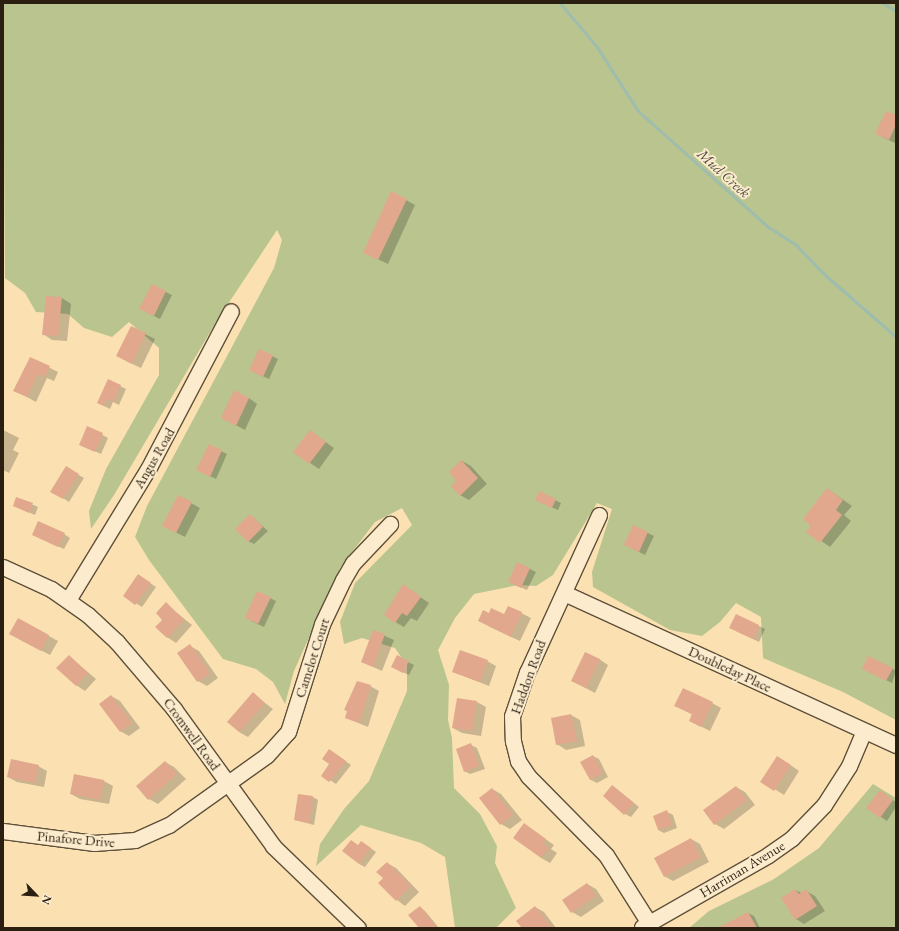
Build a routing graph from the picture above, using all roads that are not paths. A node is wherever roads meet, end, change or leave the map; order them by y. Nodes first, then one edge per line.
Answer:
1 (231, 311) dead end
2 (599, 515) dead end
3 (390, 524) dead end
4 (3, 567) edge
5 (564, 593) junction
6 (68, 600) junction
7 (864, 731) junction
8 (896, 745) edge
9 (229, 784) junction
10 (3, 831) edge
11 (645, 925) edge
12 (358, 928) edge

1 - 6 street, Angus Road
2 - 5 street, Haddon Road
3 - 9 street, Camelot Court
4 - 6 street, Cromwell Road
5 - 7 street, Doubleday Place
5 - 11 street, Haddon Road
6 - 9 street, Cromwell Road
7 - 8 street, Doubleday Place
7 - 11 street, Harriman Avenue
9 - 10 street, Pinafore Drive
9 - 12 street, Cromwell Road

